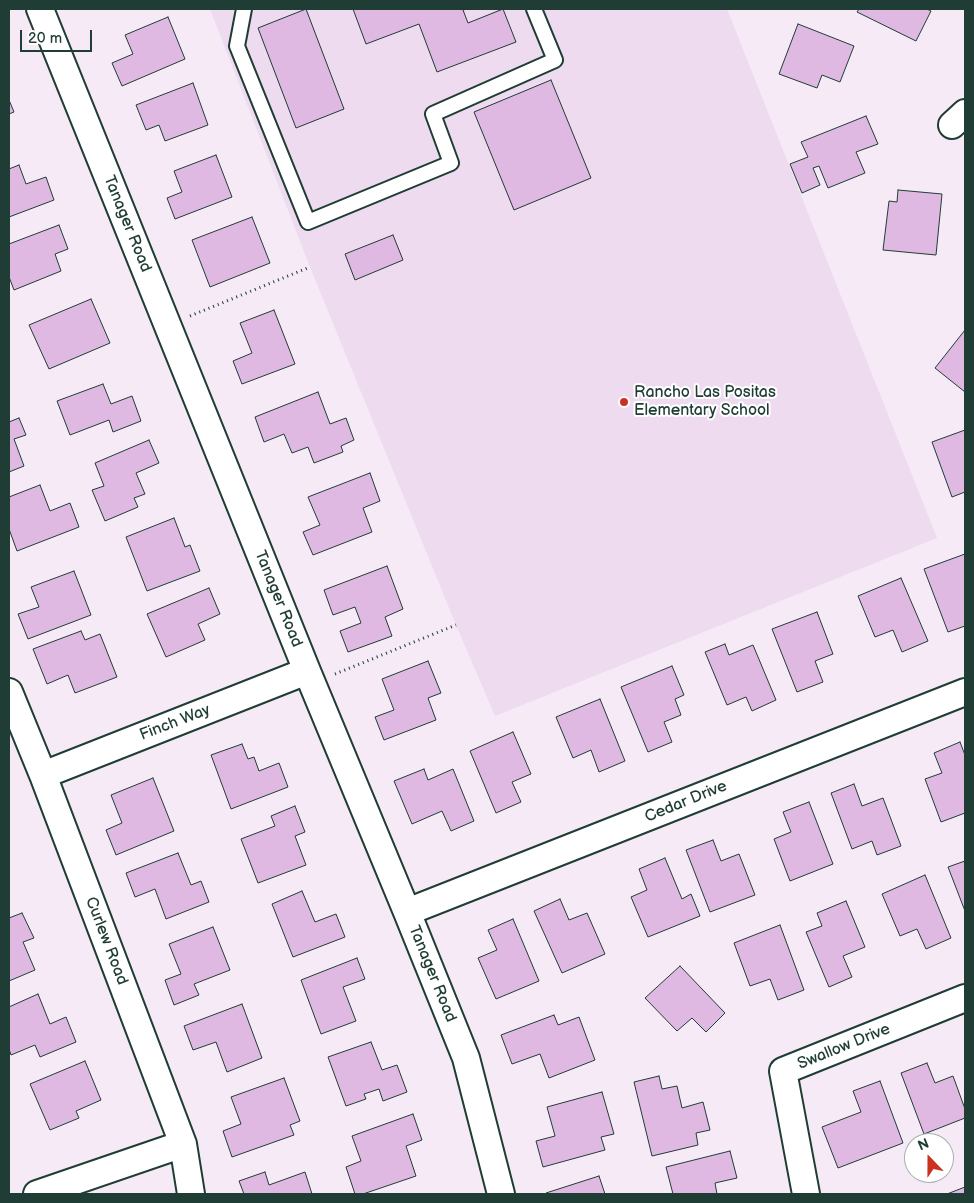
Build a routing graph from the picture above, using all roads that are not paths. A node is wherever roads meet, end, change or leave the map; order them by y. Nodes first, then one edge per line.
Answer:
1 (40, 9) edge
2 (244, 9) edge
3 (534, 9) edge
4 (319, 674) junction
5 (9, 692) edge
6 (965, 692) edge
7 (43, 775) junction
8 (407, 912) junction
9 (965, 998) edge
10 (183, 1144) junction
11 (37, 1194) edge
12 (192, 1194) edge
13 (501, 1194) edge
14 (806, 1194) edge

1 - 4 street, Tanager Road
2 - 3 lane
4 - 7 street, Finch Way
4 - 8 street, Tanager Road
5 - 7 street, Curlew Road
6 - 8 street, Cedar Drive
7 - 10 street, Curlew Road
8 - 13 street, Tanager Road
9 - 14 street, Swallow Drive
10 - 11 street
10 - 12 street, Curlew Road

